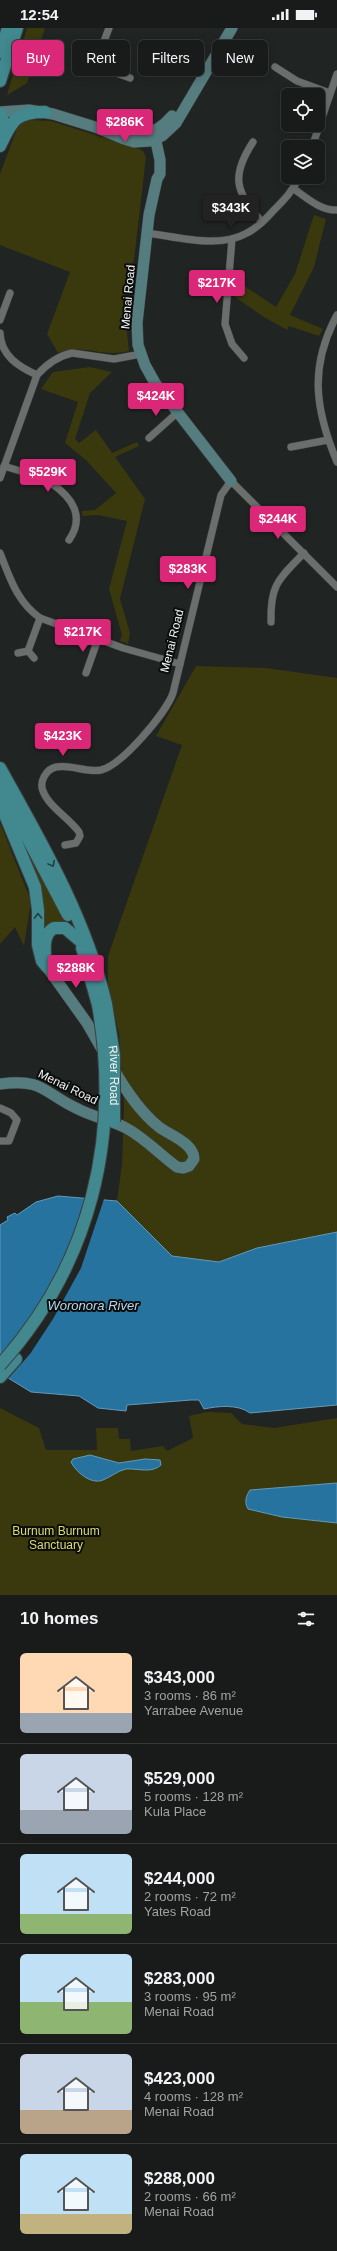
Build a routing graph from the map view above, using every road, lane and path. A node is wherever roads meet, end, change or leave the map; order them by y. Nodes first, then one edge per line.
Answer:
1 (8, 28) edge
2 (17, 28) edge
3 (109, 28) edge
4 (232, 28) edge
5 (104, 40) edge
6 (0, 52) edge
7 (275, 67) dead end
8 (337, 74) edge
9 (125, 76) edge
10 (130, 78) dead end
11 (0, 81) edge
12 (330, 93) junction
13 (1, 111) edge
14 (45, 112) junction
15 (152, 137) junction
16 (0, 140) edge
17 (314, 140) edge
18 (253, 142) dead end
19 (0, 146) edge
20 (296, 184) edge
21 (294, 189) junction
22 (337, 210) edge
23 (262, 222) junction
24 (147, 233) junction
25 (232, 239) junction
26 (10, 293) dead end
27 (337, 315) edge
28 (0, 320) edge
29 (0, 334) edge
30 (140, 354) junction
31 (244, 358) dead end
32 (37, 375) junction
33 (178, 412) junction
34 (149, 438) dead end
35 (328, 440) junction
36 (291, 447) dead end
37 (337, 462) edge
38 (4, 466) junction
39 (0, 478) edge
40 (231, 481) junction
41 (69, 540) dead end
42 (0, 553) edge
43 (304, 553) junction
44 (337, 587) edge
45 (40, 618) junction
46 (271, 622) dead end
47 (98, 639) junction
48 (28, 651) junction
49 (18, 653) dead end
50 (34, 658) dead end
51 (180, 664) junction
52 (86, 673) dead end
53 (0, 768) edge
54 (0, 786) edge
55 (0, 803) edge
56 (65, 845) dead end
57 (79, 940) junction
58 (46, 967) junction
59 (102, 1004) junction
60 (0, 1084) edge
61 (0, 1108) edge
62 (0, 1141) edge
63 (0, 1365) edge
64 (0, 1378) edge

1 - 6 main road
2 - 11 main road
3 - 5 street
4 - 15 street
7 - 12 street
8 - 12 street
9 - 10 street
12 - 17 street
13 - 14 street
13 - 15 street
13 - 16 main road
14 - 15 street
14 - 19 main road
15 - 24 street, Menai Road
18 - 23 street
20 - 21 street
21 - 22 street
21 - 23 street
23 - 25 street
24 - 25 street
24 - 30 street, Menai Road
25 - 31 street
26 - 28 street
27 - 35 street
29 - 32 street
30 - 32 street
30 - 33 street, Menai Road
32 - 38 street
33 - 34 street
33 - 40 street, Menai Road
35 - 36 street
35 - 37 street
38 - 39 street
38 - 41 street
40 - 43 street
40 - 51 street, Menai Road
42 - 45 street
43 - 44 street
43 - 46 street
45 - 47 street
45 - 48 street
47 - 51 street
47 - 52 street
48 - 49 street
48 - 50 street
51 - 56 street, Menai Road
53 -> 59 main road, River Road
54 - 57 main road, River Road
58 -> 55 main road
57 - 58 main road
57 - 59 main road, River Road
58 - 60 street, Menai Road
59 - 63 main road, River Road, bridge
59 - 64 main road, River Road, bridge
61 - 62 street

